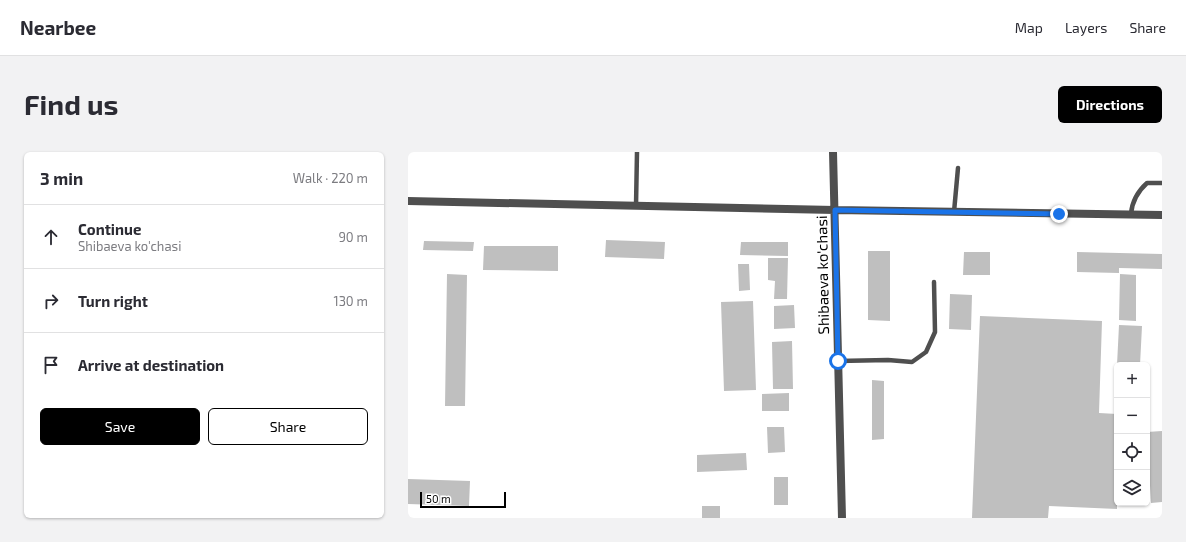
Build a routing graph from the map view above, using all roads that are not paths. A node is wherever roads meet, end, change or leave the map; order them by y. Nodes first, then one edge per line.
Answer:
1 (637, 152) edge
2 (833, 152) edge
3 (958, 168) dead end
4 (1162, 183) edge
5 (408, 201) edge
6 (636, 206) junction
7 (835, 210) junction
8 (954, 212) junction
9 (1132, 214) junction
10 (1162, 215) edge
11 (934, 282) dead end
12 (838, 361) junction
13 (842, 518) edge

1 - 6 lane
2 - 7 street, Shibaeva ko'chasi
3 - 8 lane
4 - 9 lane
5 - 6 street
6 - 7 street
7 - 8 street
7 - 12 street, Shibaeva ko'chasi
8 - 9 street
9 - 10 street
11 - 12 lane
12 - 13 street, Shibaeva ko'chasi

